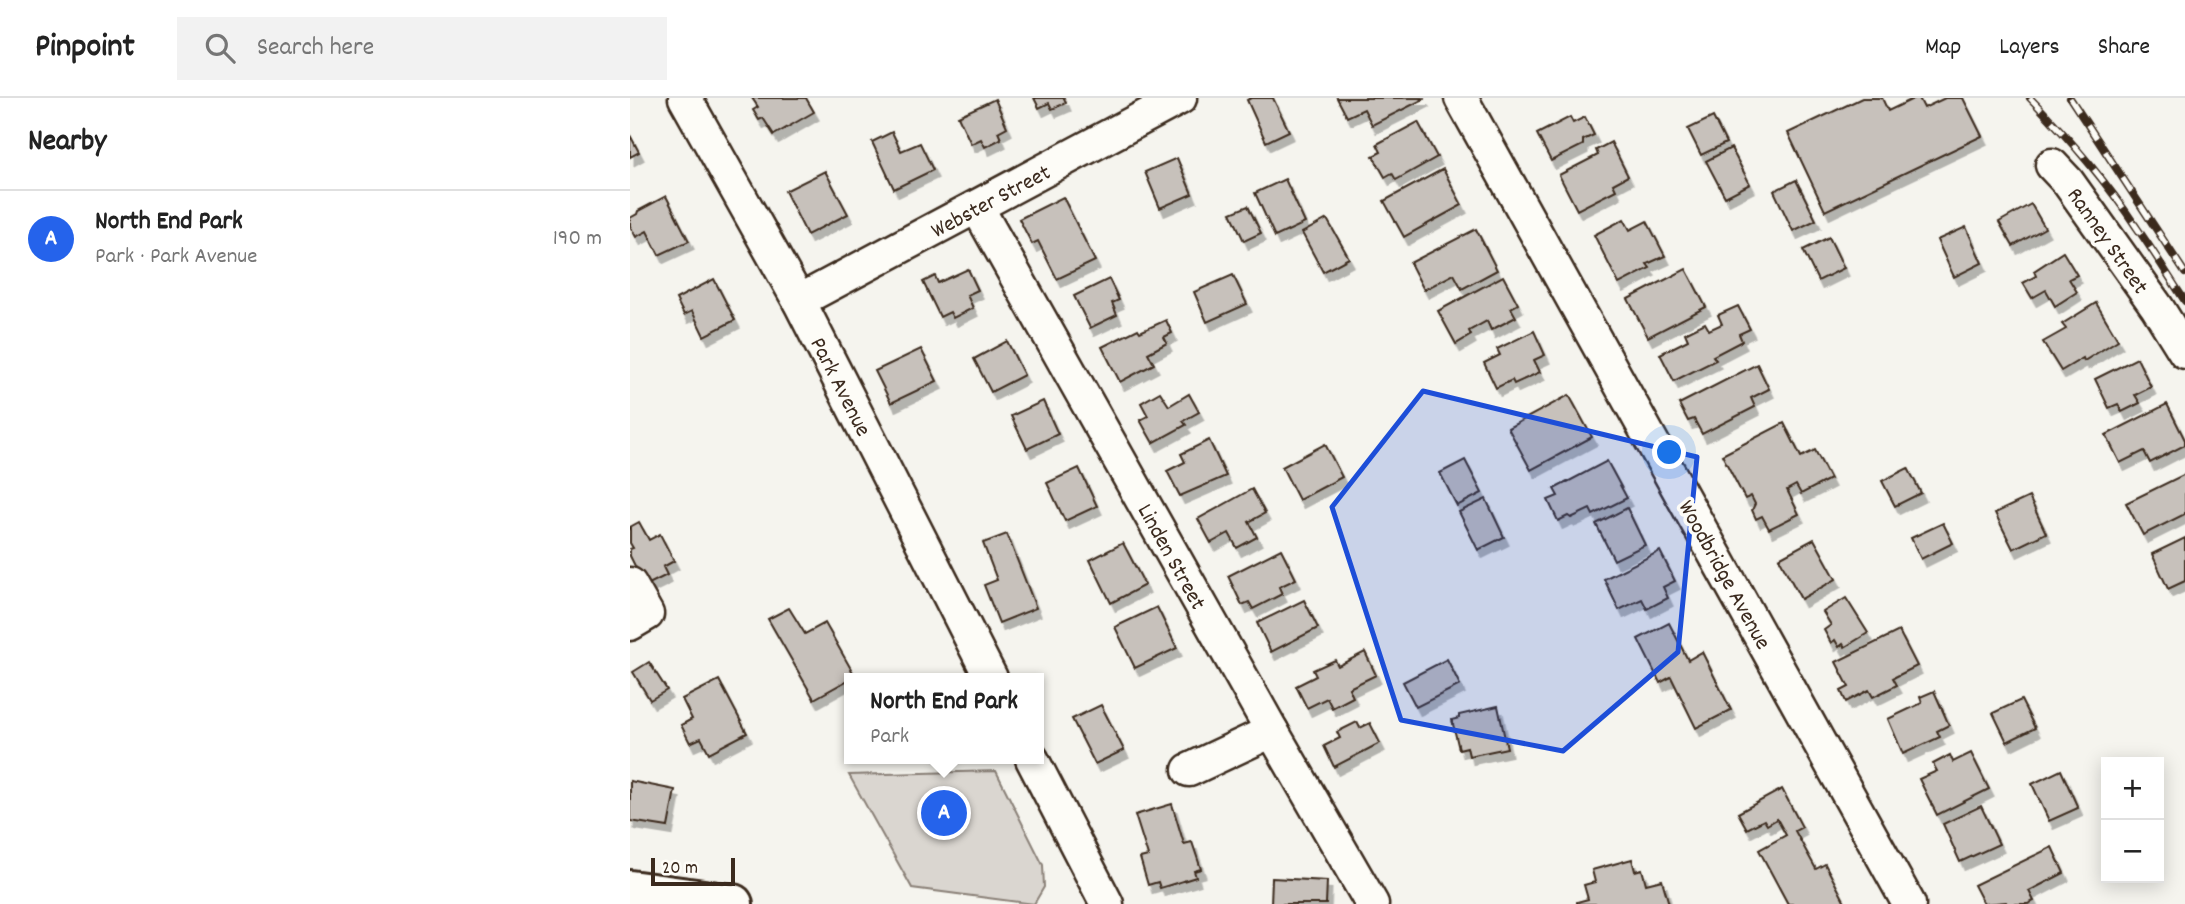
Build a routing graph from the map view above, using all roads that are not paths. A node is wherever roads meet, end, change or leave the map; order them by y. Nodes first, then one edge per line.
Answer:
1 (685, 98) edge
2 (1181, 98) edge
3 (1461, 98) edge
4 (1142, 107) edge
5 (2052, 166) dead end
6 (977, 206) junction
7 (799, 301) junction
8 (2185, 352) edge
9 (630, 584) edge
10 (630, 624) edge
11 (987, 673) edge
12 (1272, 731) junction
13 (1035, 764) edge
14 (1189, 770) dead end
15 (637, 895) edge
16 (733, 904) edge
17 (1107, 904) edge
18 (1372, 904) edge
19 (1909, 904) edge

1 - 7 street, Park Avenue
2 - 4 street, Webster Street
3 - 19 street, Woodbridge Avenue
4 - 6 street, Webster Street
5 - 8 street, Ranney Street
6 - 7 street, Webster Street
6 - 12 street, Linden Street
7 - 11 street, Park Avenue
9 - 10 street
12 - 14 street
12 - 18 street, Linden Street
13 - 17 street
15 - 16 highway

